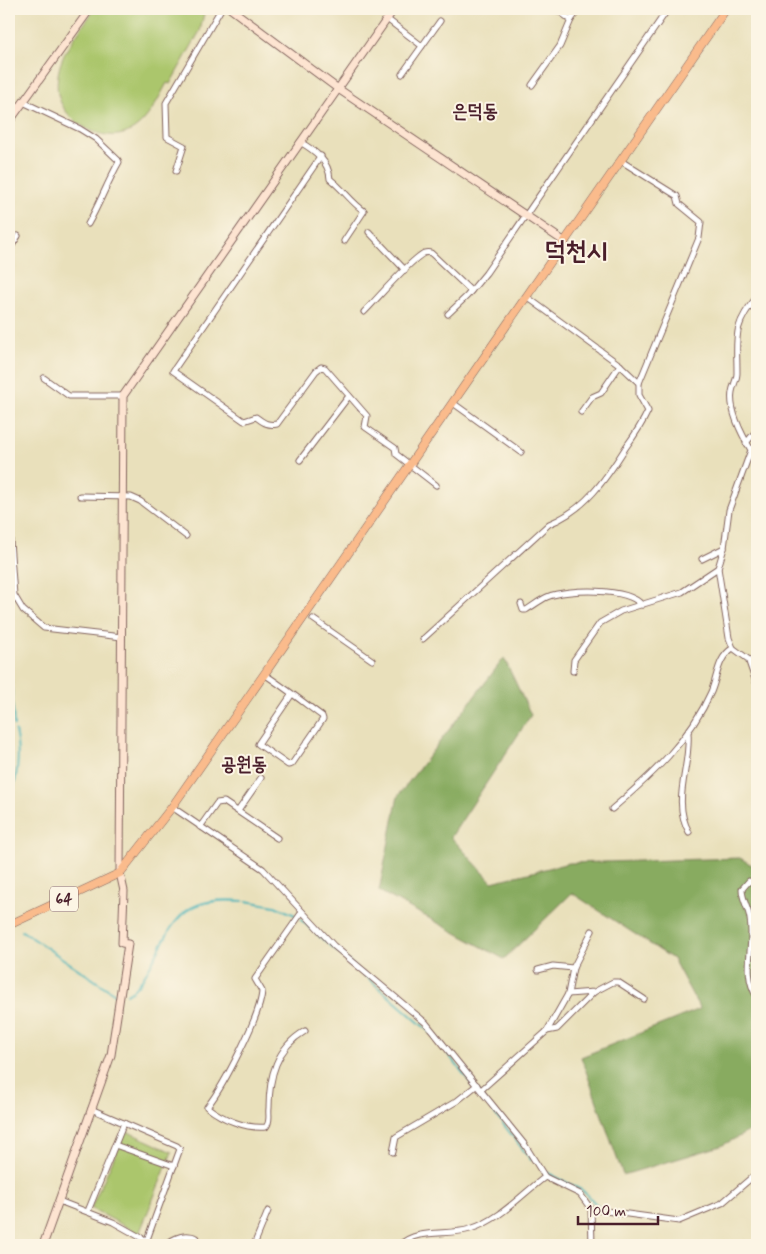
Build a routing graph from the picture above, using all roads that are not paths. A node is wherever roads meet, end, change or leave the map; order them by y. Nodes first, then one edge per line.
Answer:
1 (90, 9) edge
2 (221, 9) edge
3 (232, 9) edge
4 (394, 9) edge
5 (556, 9) edge
6 (579, 9) edge
7 (668, 9) edge
8 (726, 9) edge
9 (386, 19) junction
10 (571, 20) junction
11 (440, 21) dead end
12 (422, 46) junction
13 (402, 74) dead end
14 (532, 85) dead end
15 (337, 88) junction
16 (23, 102) junction
17 (9, 122) edge
18 (300, 142) junction
19 (321, 156) junction
20 (621, 161) junction
21 (176, 171) dead end
22 (525, 215) junction
23 (88, 224) dead end
24 (369, 232) dead end
25 (18, 236) dead end
26 (344, 240) dead end
27 (565, 242) junction
28 (9, 250) edge
29 (405, 270) junction
30 (471, 291) junction
31 (527, 297) junction
32 (757, 297) edge
33 (364, 312) dead end
34 (448, 314) dead end
35 (620, 365) junction
36 (44, 378) dead end
37 (639, 383) junction
38 (123, 396) junction
39 (349, 396) junction
40 (453, 403) junction
41 (581, 412) dead end
42 (757, 430) edge
43 (746, 443) junction
44 (521, 452) dead end
45 (300, 460) dead end
46 (410, 464) junction
47 (436, 485) dead end
48 (80, 496) dead end
49 (122, 496) junction
50 (9, 502) edge
51 (10, 510) edge
52 (186, 536) dead end
53 (724, 548) junction
54 (702, 558) dead end
55 (718, 568) junction
56 (521, 604) dead end
57 (642, 605) junction
58 (313, 619) dead end
59 (122, 637) junction
60 (423, 639) dead end
61 (733, 648) junction
62 (372, 660) dead end
63 (573, 671) dead end
64 (264, 674) junction
65 (757, 686) edge
66 (292, 694) junction
67 (688, 733) junction
68 (261, 778) dead end
69 (172, 807) junction
70 (612, 809) dead end
71 (238, 811) junction
72 (200, 827) junction
73 (689, 832) dead end
74 (277, 838) dead end
75 (120, 873) junction
76 (757, 884) edge
77 (302, 912) junction
78 (9, 924) edge
79 (592, 931) dead end
80 (573, 968) junction
81 (538, 970) dead end
82 (594, 992) junction
83 (568, 994) junction
84 (757, 997) edge
85 (644, 999) dead end
86 (547, 1031) junction
87 (305, 1032) dead end
88 (477, 1085) junction
89 (481, 1090) junction
90 (91, 1108) junction
91 (124, 1123) junction
92 (115, 1145) junction
93 (393, 1152) dead end
94 (174, 1166) junction
95 (757, 1173) edge
96 (545, 1177) junction
97 (59, 1200) junction
98 (591, 1209) junction
99 (268, 1211) dead end
100 (88, 1212) junction
101 (197, 1243) dead end
102 (146, 1244) edge
103 (43, 1245) edge
104 (166, 1245) edge
105 (254, 1245) edge
106 (400, 1245) edge
107 (592, 1245) edge

1 - 16 main road
2 - 21 street
3 - 15 main road
4 - 9 main road
5 - 10 street
6 - 10 street
7 - 22 street
8 - 20 main road
9 - 12 street
9 - 15 main road
10 - 14 street
11 - 12 street
12 - 13 street
15 - 18 main road
15 - 22 main road
16 - 17 main road
16 - 23 street
18 - 19 street
18 - 38 main road
19 - 26 street
19 - 39 street
20 - 27 main road
20 - 37 street
22 - 27 main road
22 - 30 street
24 - 29 street
25 - 28 street
27 - 31 main road
29 - 30 street
29 - 33 street
30 - 34 street
31 - 35 street
31 - 40 main road
32 - 43 street
35 - 37 street
35 - 41 street
36 - 38 street
37 - 60 street
38 - 49 main road
39 - 45 street
39 - 46 street
40 - 44 street
40 - 46 main road
42 - 43 street
43 - 53 street
46 - 47 street
46 - 64 main road
48 - 49 street
49 - 52 street
49 - 59 main road
50 - 51 street
51 - 59 street
53 - 54 street
53 - 55 street
55 - 57 street
55 - 61 street
56 - 57 street
57 - 63 street
58 - 62 street
59 - 75 main road
61 - 65 street
61 - 67 street
64 - 66 street
64 - 69 main road
66 - 66 street
67 - 70 street
67 - 73 street
68 - 71 street
69 - 72 street
69 - 75 main road
71 - 72 street
71 - 74 street
72 - 77 street
75 - 78 main road, 64
75 - 90 main road
76 - 84 street
77 - 87 street
77 - 88 street
79 - 80 street
80 - 81 street
80 - 83 street
82 - 83 street
82 - 85 street
82 - 86 street
83 - 86 street
86 - 89 street
88 - 89 street
88 - 93 street
89 - 96 street
90 - 91 street
90 - 97 main road
91 - 92 street
91 - 94 street
92 - 94 street
92 - 100 street
94 - 102 street
95 - 98 street
96 - 98 street
96 - 106 street
97 - 100 street
97 - 103 main road
98 - 107 street
99 - 105 street
100 - 102 street
101 - 104 street

